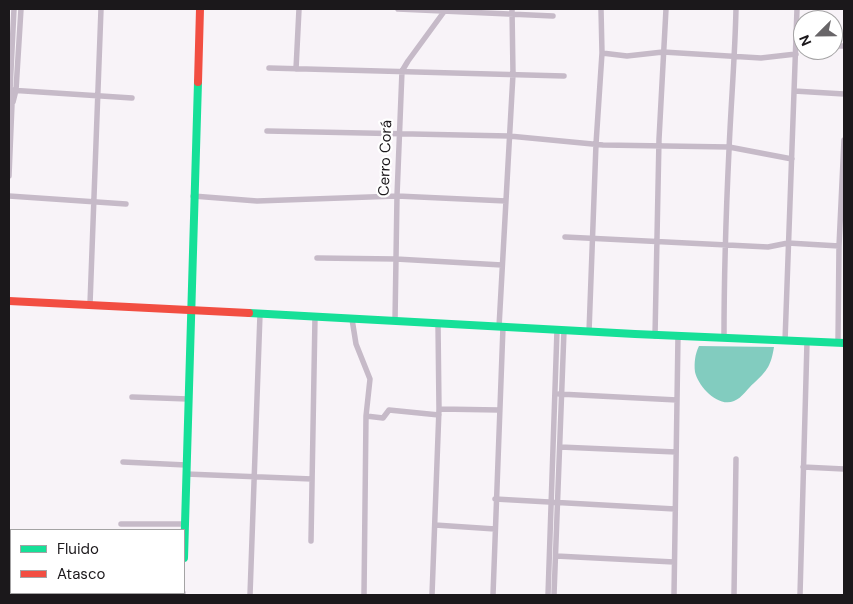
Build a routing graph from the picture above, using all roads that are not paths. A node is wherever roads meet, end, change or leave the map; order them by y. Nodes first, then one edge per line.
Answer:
1 (14, 9) edge
2 (21, 9) edge
3 (101, 9) edge
4 (200, 9) edge
5 (299, 9) edge
6 (398, 9) edge
7 (601, 9) edge
8 (666, 9) edge
9 (736, 9) edge
10 (446, 10) edge
11 (512, 12) edge
12 (553, 16) dead end
13 (602, 52) junction
14 (662, 52) junction
15 (793, 54) edge
16 (735, 56) junction
17 (796, 60) edge
18 (269, 68) dead end
19 (296, 69) junction
20 (402, 71) junction
21 (513, 74) junction
22 (564, 76) dead end
23 (12, 90) edge
24 (794, 91) junction
25 (844, 94) edge
26 (98, 96) junction
27 (132, 98) dead end
28 (267, 131) dead end
29 (399, 134) junction
30 (510, 136) junction
31 (844, 140) edge
32 (596, 144) junction
33 (659, 146) junction
34 (729, 147) junction
35 (792, 159) junction
36 (9, 176) edge
37 (9, 196) edge
38 (193, 196) junction
39 (397, 196) junction
40 (506, 201) junction
41 (94, 202) junction
42 (126, 204) dead end
43 (843, 205) edge
44 (565, 237) dead end
45 (592, 238) junction
46 (657, 241) junction
47 (788, 243) junction
48 (725, 244) junction
49 (839, 246) junction
50 (318, 258) dead end
51 (396, 259) junction
52 (502, 265) junction
53 (9, 301) edge
54 (90, 304) junction
55 (191, 309) junction
56 (260, 314) junction
57 (315, 317) junction
58 (352, 319) junction
59 (395, 321) junction
60 (438, 324) junction
61 (501, 327) junction
62 (560, 330) junction
63 (589, 332) junction
64 (655, 336) junction
65 (678, 336) junction
66 (724, 338) junction
67 (785, 341) junction
68 (806, 342) junction
69 (841, 343) edge
70 (559, 394) junction
71 (132, 397) dead end
72 (188, 399) junction
73 (677, 400) junction
74 (499, 410) junction
75 (439, 412) junction
76 (366, 416) junction
77 (560, 447) junction
78 (676, 452) junction
79 (736, 459) dead end
80 (123, 462) dead end
81 (186, 464) junction
82 (803, 467) junction
83 (844, 469) edge
84 (186, 474) junction
85 (254, 477) junction
86 (312, 479) junction
87 (495, 499) junction
88 (555, 502) junction
89 (675, 510) junction
90 (121, 524) dead end
91 (185, 524) junction
92 (434, 525) junction
93 (494, 528) junction
94 (185, 529) edge
95 (311, 541) dead end
96 (556, 556) junction
97 (674, 562) junction
98 (250, 595) edge
99 (364, 595) edge
100 (432, 595) edge
101 (493, 595) edge
102 (548, 595) edge
103 (554, 595) edge
104 (674, 595) edge
105 (734, 595) edge
106 (800, 595) edge

1 - 23 street
2 - 23 street
3 - 26 street
4 - 38 street
5 - 19 street
6 - 10 street
7 - 13 street
8 - 14 street
9 - 16 street
10 - 11 street
10 - 20 street
11 - 12 street
11 - 21 street
13 - 14 street
13 - 32 street
14 - 16 street
14 - 33 street
15 - 16 street
16 - 34 street
17 - 24 street
18 - 19 street
19 - 20 street
20 - 21 street
20 - 29 street, Cerro Corá
21 - 22 street
21 - 30 street
23 - 26 street
23 - 36 street
24 - 25 street
24 - 35 street
26 - 27 street
26 - 41 street
28 - 29 street
29 - 30 street
29 - 39 street, Cerro Corá
30 - 32 street
30 - 40 street
31 - 43 street
32 - 33 street
32 - 45 street
33 - 34 street
33 - 46 street
34 - 35 street
34 - 48 street
35 - 47 street
37 - 41 street
38 - 39 street
38 - 55 street
39 - 40 street
39 - 51 street, Cerro Corá
40 - 52 street
41 - 42 street
41 - 54 street
43 - 49 street
44 - 45 street
45 - 46 street
45 - 63 street
46 - 48 street
46 - 64 street
47 - 48 street
47 - 49 street
47 - 67 street
48 - 66 street
49 - 69 street
50 - 51 street
51 - 52 street
51 - 59 street, Cerro Corá
52 - 61 street
53 - 54 street
54 - 55 street
55 - 56 street
55 - 72 street
56 - 57 street
56 - 85 street
57 - 58 street
57 - 86 street
58 - 59 street
58 - 76 street
59 - 60 street
60 - 61 street
60 - 75 street
61 - 62 street
61 - 74 street
62 - 63 street
62 - 70 street
63 - 64 street
64 - 65 street
65 - 66 street
65 - 73 street
66 - 67 street
67 - 68 street
68 - 69 street
68 - 82 street
70 - 73 street
70 - 77 street
70 - 88 street
71 - 72 street
72 - 81 street
73 - 78 street
74 - 75 street
74 - 87 street
75 - 76 street
75 - 92 street
76 - 99 street
77 - 78 street
77 - 88 street
78 - 89 street
79 - 105 street
80 - 81 street
81 - 84 street
82 - 83 street
82 - 106 street
84 - 85 street
84 - 91 street
85 - 86 street
85 - 98 street
86 - 95 street
87 - 88 street
87 - 93 street
88 - 89 street
88 - 96 street
88 - 102 street
89 - 97 street
90 - 91 street
91 - 94 street
92 - 93 street
92 - 100 street
93 - 101 street
96 - 97 street
96 - 103 street
97 - 104 street

